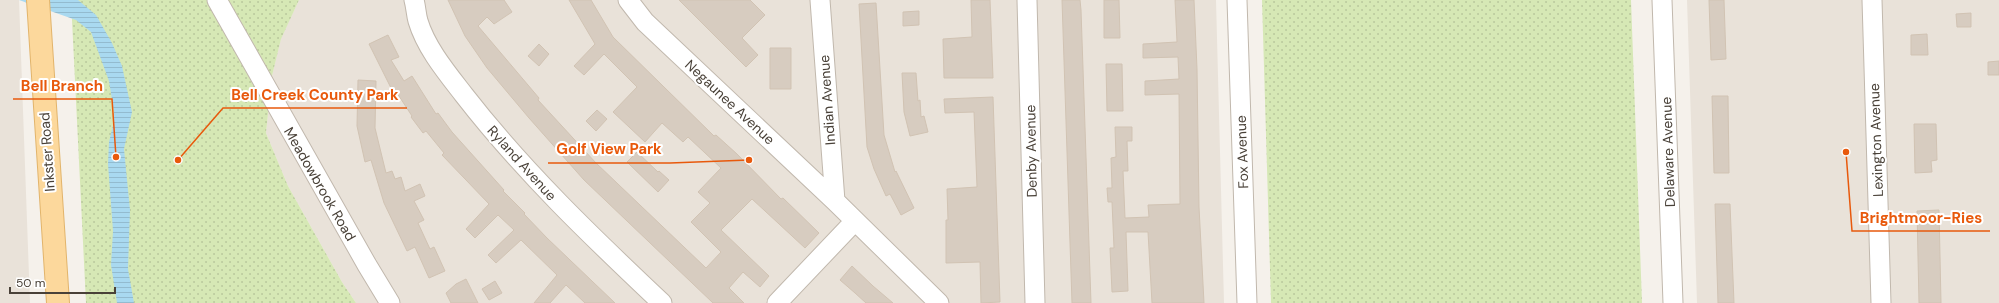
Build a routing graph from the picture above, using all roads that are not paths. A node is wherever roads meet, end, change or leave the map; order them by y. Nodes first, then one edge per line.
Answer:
1 (38, 0) edge
2 (217, 0) edge
3 (414, 0) edge
4 (628, 0) edge
5 (820, 0) edge
6 (1027, 0) edge
7 (1237, 0) edge
8 (1662, 0) edge
9 (1872, 0) edge
10 (835, 201) junction
11 (854, 222) junction
12 (58, 303) edge
13 (390, 303) edge
14 (662, 303) edge
15 (777, 303) edge
16 (939, 303) edge
17 (1035, 303) edge
18 (1247, 303) edge
19 (1673, 303) edge
20 (1881, 303) edge

1 - 12 main road, Inkster Road
2 - 13 street, Meadowbrook Road
3 - 14 street, Ryland Avenue
4 - 10 street, Negaunee Avenue
5 - 10 street, Indian Avenue
6 - 17 street, Denby Avenue
7 - 18 street, Fox Avenue
8 - 19 street, Delaware Avenue
9 - 20 street, Lexington Avenue
10 - 11 street, Negaunee Avenue
11 - 15 street
11 - 16 street

